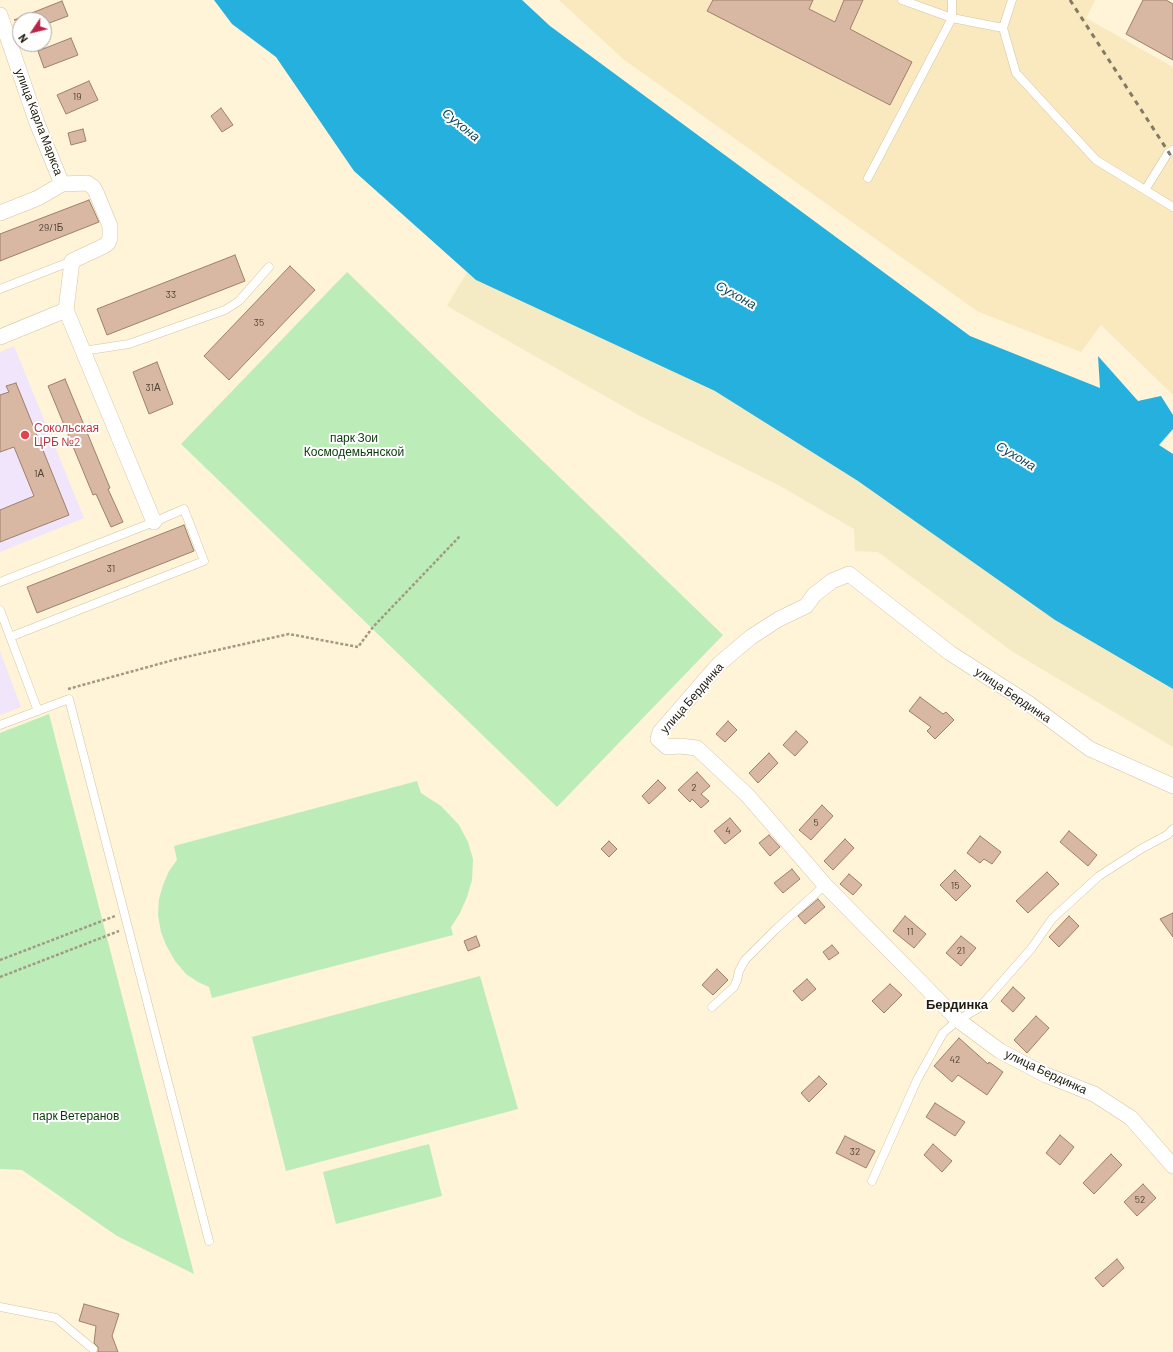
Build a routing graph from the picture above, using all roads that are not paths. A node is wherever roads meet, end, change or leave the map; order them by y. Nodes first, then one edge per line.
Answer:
1 (902, 0) edge
2 (952, 0) edge
3 (1012, 0) edge
4 (0, 15) edge
5 (952, 18) junction
6 (1003, 28) junction
7 (1173, 150) edge
8 (868, 178) dead end
9 (62, 184) junction
10 (1146, 190) junction
11 (1173, 207) edge
12 (0, 213) edge
13 (72, 261) junction
14 (269, 267) dead end
15 (0, 289) edge
16 (66, 310) junction
17 (0, 337) edge
18 (83, 351) junction
19 (154, 522) junction
20 (0, 582) edge
21 (0, 610) edge
22 (10, 637) junction
23 (38, 711) junction
24 (0, 725) edge
25 (1173, 786) edge
26 (1173, 829) edge
27 (825, 885) junction
28 (712, 1007) dead end
29 (958, 1020) junction
30 (1173, 1166) edge
31 (872, 1181) dead end
32 (209, 1241) dead end
33 (0, 1307) edge
34 (93, 1349) dead end

1 - 5 lane
2 - 5 lane
3 - 6 lane
4 - 9 street, улица Карла Маркса
5 - 6 lane
5 - 8 lane
6 - 10 lane
7 - 10 lane
9 - 12 street
9 - 13 street
10 - 11 lane
13 - 15 lane
13 - 16 street
14 - 18 lane
16 - 17 street
16 - 18 street
18 - 19 street
19 - 20 lane
19 - 22 lane
21 - 22 lane
22 - 23 lane
23 - 24 lane
23 - 32 lane
25 - 27 street, улица Бердинка
26 - 29 lane
27 - 28 lane
27 - 29 street, улица Бердинка
29 - 30 street, улица Бердинка
29 - 31 lane
33 - 34 lane

